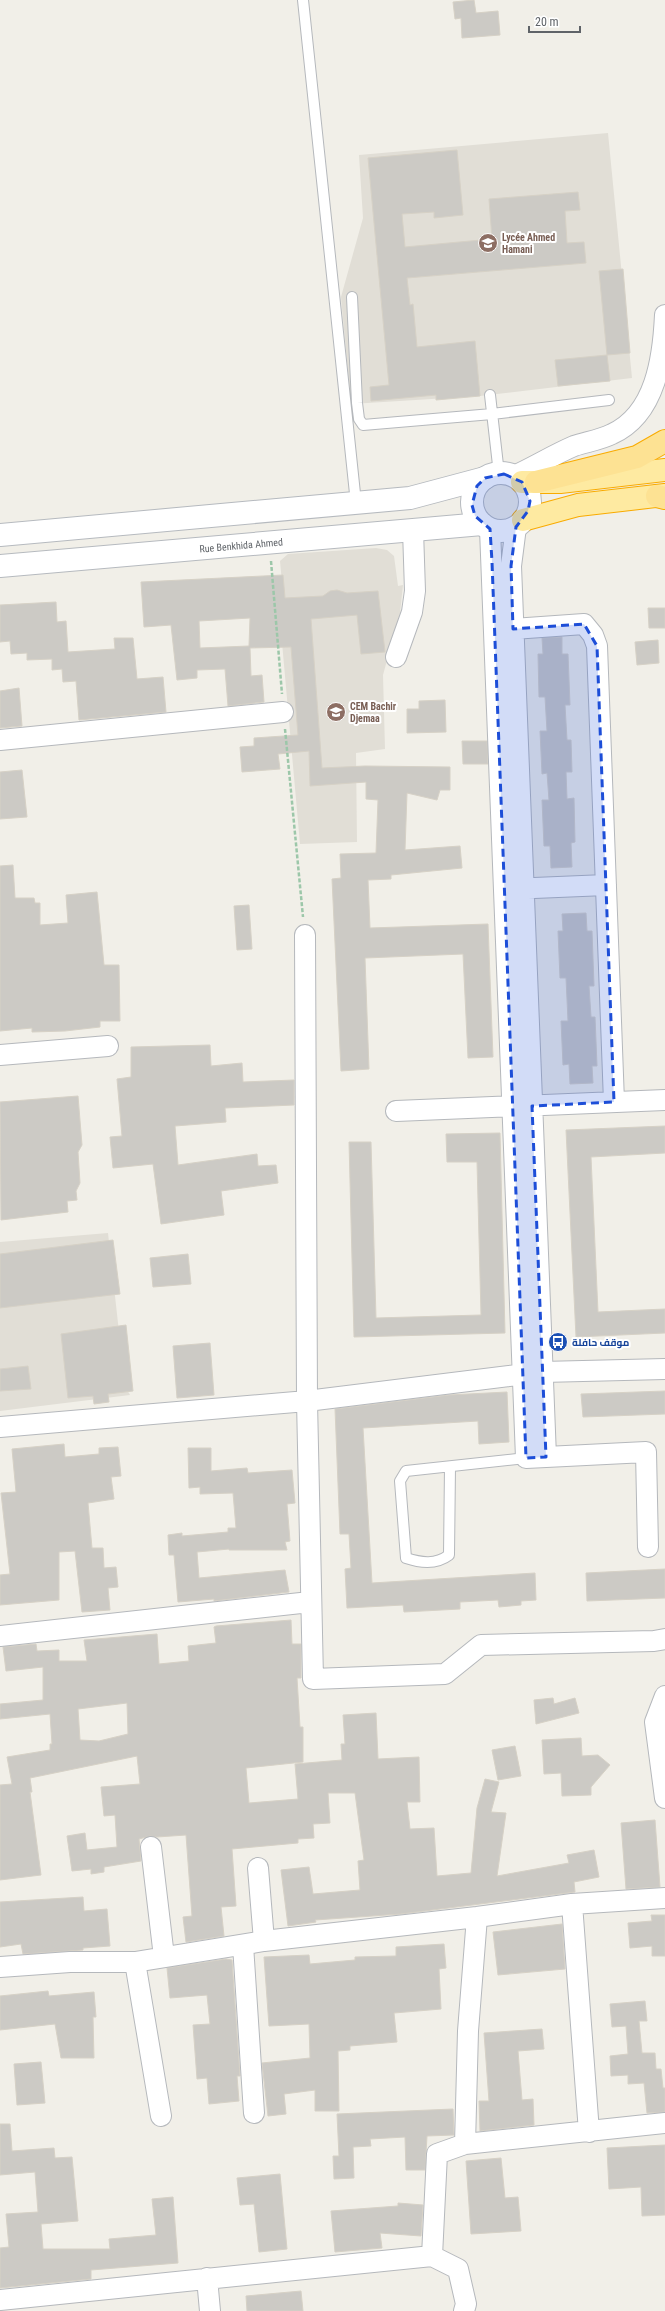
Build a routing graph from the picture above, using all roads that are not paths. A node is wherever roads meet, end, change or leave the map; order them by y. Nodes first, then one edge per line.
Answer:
1 (304, 0) edge
2 (352, 296) dead end
3 (665, 315) edge
4 (490, 395) dead end
5 (609, 400) dead end
6 (492, 414) junction
7 (665, 441) edge
8 (665, 470) edge
9 (511, 479) junction
10 (662, 496) edge
11 (356, 503) junction
12 (520, 524) junction
13 (486, 526) junction
14 (413, 530) junction
15 (0, 535) edge
16 (0, 566) edge
17 (514, 629) junction
18 (396, 657) dead end
19 (284, 712) road end
20 (0, 740) edge
21 (606, 885) junction
22 (502, 888) junction
23 (524, 889) junction
24 (304, 935) road end
25 (108, 1046) dead end
26 (0, 1055) edge
27 (665, 1100) edge
28 (614, 1102) junction
29 (532, 1106) junction
30 (511, 1107) junction
31 (396, 1111) dead end
32 (665, 1369) edge
33 (542, 1372) junction
34 (523, 1374) junction
35 (307, 1401) junction
36 (0, 1427) edge
37 (546, 1456) junction
38 (526, 1458) junction
39 (450, 1466) junction
40 (648, 1547) dead end
41 (310, 1602) junction
42 (0, 1636) edge
43 (665, 1639) edge
44 (665, 1696) edge
45 (665, 1798) edge
46 (151, 1847) dead end
47 (258, 1868) dead end
48 (665, 1898) edge
49 (572, 1904) junction
50 (477, 1917) junction
51 (264, 1941) junction
52 (243, 1945) junction
53 (164, 1957) junction
54 (135, 1962) junction
55 (0, 1967) edge
56 (254, 2113) dead end
57 (161, 2116) dead end
58 (665, 2123) edge
59 (589, 2132) junction
60 (465, 2144) junction
61 (432, 2256) junction
62 (207, 2278) junction
63 (0, 2300) edge
64 (210, 2311) edge
65 (464, 2311) edge

1 - 11 lane
2 - 6 lane
3 - 9 street
4 - 6 lane
5 - 6 lane
6 - 9 lane
7 - 9 highway
8 - 9 highway
9 - 11 main road
9 - 12 main road
9 - 13 main road
10 - 12 highway
11 - 15 main road
12 - 13 main road
12 - 17 street
13 - 14 main road, Rue Benkhida Ahmed
13 - 22 street
14 - 16 main road, Rue Benkhida Ahmed
14 - 18 street
17 - 21 street
17 - 23 street
19 - 20 street
21 - 23 street
21 - 28 street
22 - 23 street
22 - 30 street
23 - 29 street
24 - 35 street
25 - 26 street
27 - 28 street
28 - 29 street
29 - 30 street
29 - 33 street
30 - 31 street
30 - 34 street
32 - 33 street
33 - 34 street
33 - 37 street
34 - 35 street
34 - 38 street
35 - 36 street
35 - 41 street
37 - 38 street
37 - 40 street
38 - 39 lane
39 - 39 lane
41 - 42 street
41 - 43 street
44 - 45 street
46 - 53 street
47 - 51 street
48 - 49 street
49 - 50 street
49 - 59 street
50 - 51 street
50 - 60 street
51 - 52 street
52 - 53 street
52 - 56 street
53 - 54 street
54 - 55 street
54 - 57 street
58 - 59 street
59 - 60 street
60 - 61 street
61 - 62 street
61 - 65 street
62 - 63 street
62 - 64 street

